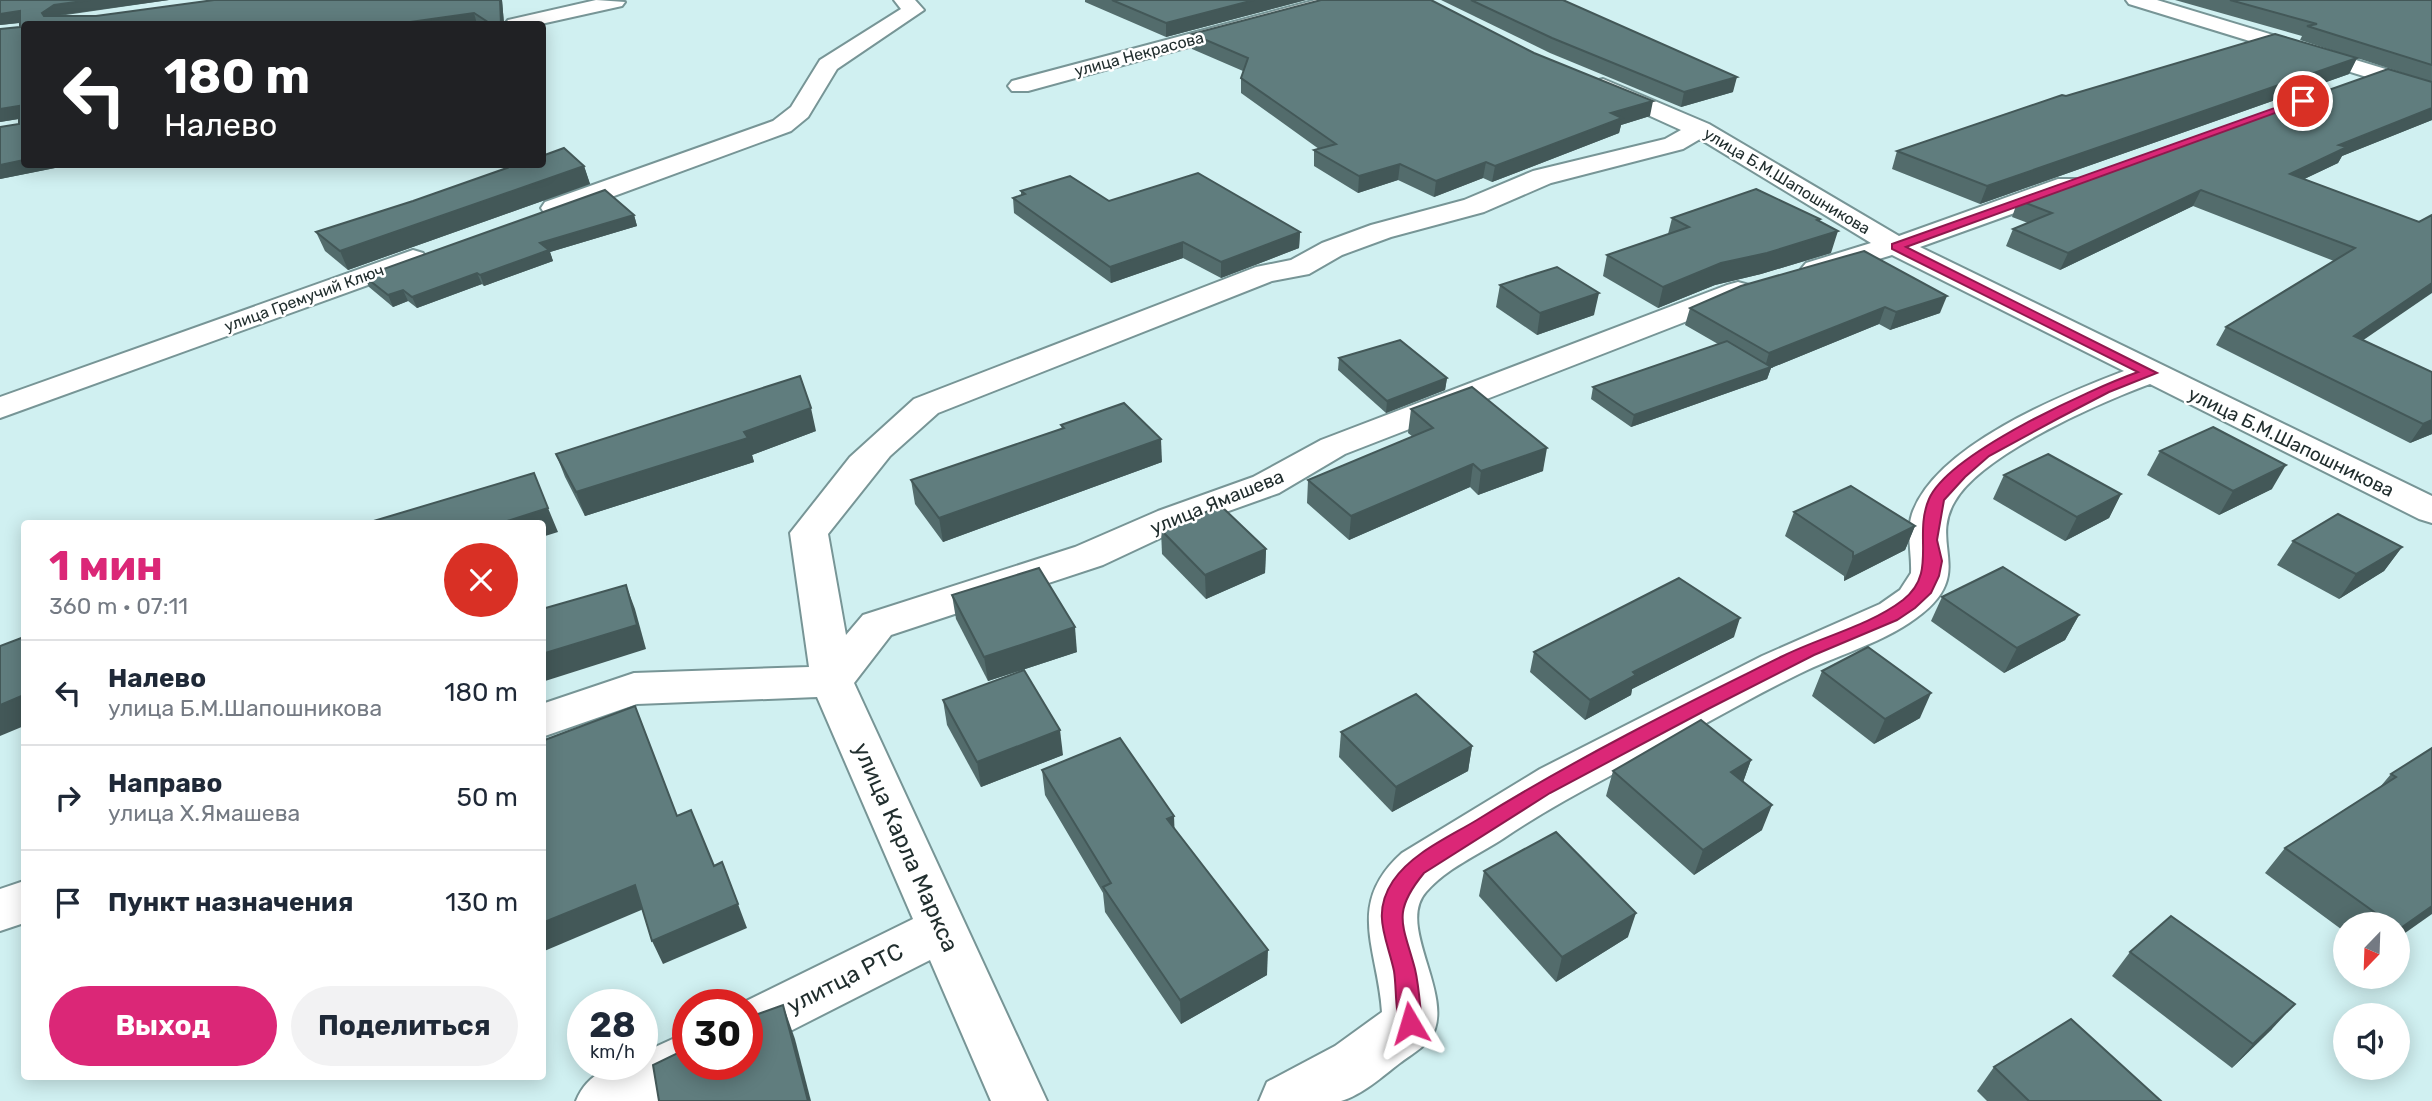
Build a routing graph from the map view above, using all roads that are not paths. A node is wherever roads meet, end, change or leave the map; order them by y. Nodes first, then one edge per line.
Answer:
1 (904, 0) edge
2 (1339, 0) edge
3 (2136, 0) edge
4 (615, 2) dead end
5 (529, 21) edge
6 (1573, 74) edge
7 (2379, 74) junction
8 (1020, 86) dead end
9 (2340, 88) edge
10 (2432, 90) edge
11 (1700, 130) junction
12 (2092, 176) edge
13 (534, 216) edge
14 (1896, 246) junction
15 (443, 248) edge
16 (2150, 373) junction
17 (0, 408) edge
18 (2432, 510) edge
19 (832, 681) junction
20 (546, 720) edge
21 (21, 903) edge
22 (0, 911) edge
23 (942, 929) junction
24 (763, 1020) edge
25 (672, 1066) edge
26 (604, 1101) edge
27 (1019, 1101) edge
28 (1287, 1101) edge

1 - 13 street
2 - 8 street, улица Некрасова
3 - 7 street
4 - 5 street
6 - 11 street, улица Б.М.Шапошникова
7 - 9 street
7 - 10 street
11 - 14 street, улица Б.М.Шапошникова
11 - 19 street, улица Карла Маркса
12 - 14 street, улица Ямашева
14 - 16 street, улица Б.М.Шапошникова
14 - 19 street, улица Ямашева
15 - 17 street, улица Гремучий Ключ
16 - 18 street, улица Б.М.Шапошникова
16 - 28 street
19 - 20 street
19 - 23 street, улица Карла Маркса
21 - 22 street
23 - 24 street, улитца РТС
23 - 27 street, улица Карла Маркса
25 - 26 street

